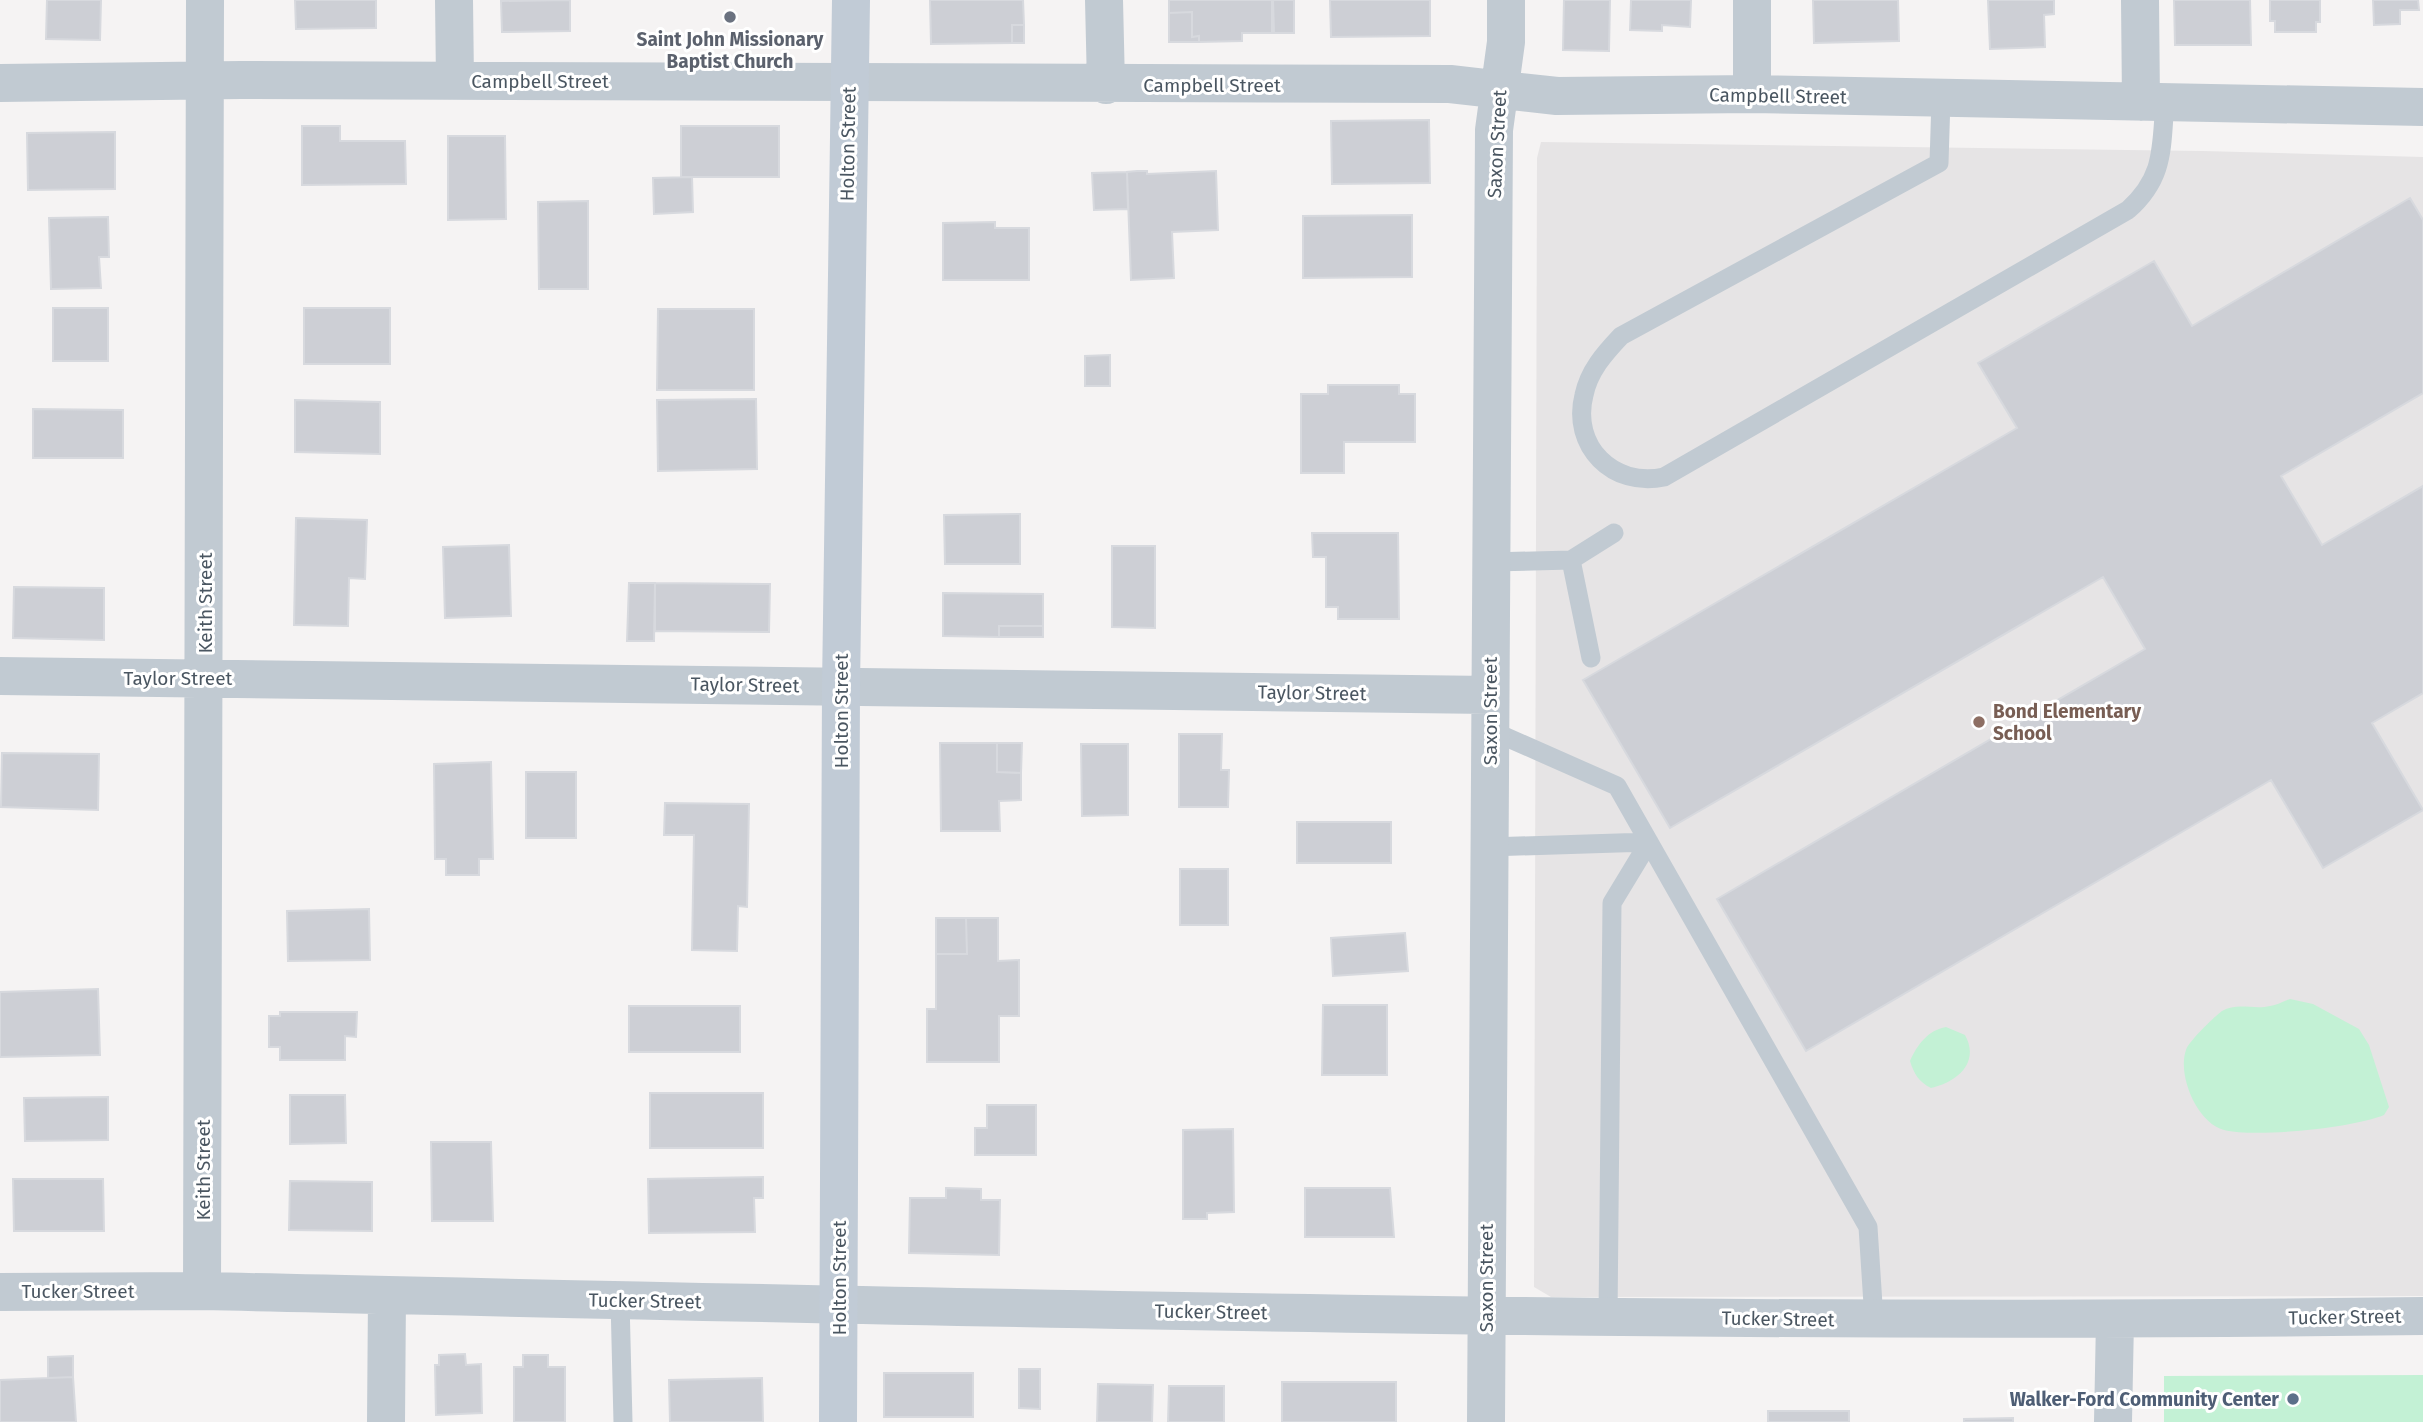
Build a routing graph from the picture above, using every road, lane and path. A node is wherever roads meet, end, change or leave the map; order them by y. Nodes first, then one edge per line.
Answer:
1 (205, 0) edge
2 (454, 0) edge
3 (851, 0) edge
4 (1104, 0) edge
5 (1506, 0) edge
6 (1752, 0) edge
7 (2140, 0) edge
8 (205, 80) junction
9 (455, 80) junction
10 (0, 83) edge
11 (849, 84) junction
12 (1106, 85) junction
13 (1499, 90) junction
14 (1752, 94) junction
15 (1941, 99) junction
16 (2153, 102) junction
17 (2423, 107) edge
18 (1614, 533) dead end
19 (1571, 560) junction
20 (1491, 562) junction
21 (1591, 658) dead end
22 (0, 676) edge
23 (205, 679) junction
24 (841, 687) junction
25 (1490, 712) junction
26 (1649, 842) junction
27 (1489, 847) junction
28 (202, 1291) junction
29 (0, 1292) edge
30 (387, 1295) junction
31 (620, 1300) junction
32 (839, 1305) junction
33 (2423, 1316) edge
34 (1486, 1317) junction
35 (1608, 1318) junction
36 (1874, 1320) junction
37 (2115, 1320) junction
38 (386, 1422) edge
39 (623, 1422) edge
40 (838, 1422) edge
41 (1486, 1422) edge
42 (2113, 1422) edge

1 - 8 street, Keith Street
2 - 9 street
3 - 11 street, Holton Street
4 - 12 street
5 - 13 street, Saxon Street
6 - 14 street
7 - 16 street
8 - 9 street, Campbell Street
8 - 10 street, Campbell Street
8 - 23 street, Keith Street
9 - 11 street, Campbell Street
11 - 12 street, Campbell Street
11 - 24 street, Holton Street
12 - 13 street, Campbell Street
13 - 14 street, Campbell Street
13 - 20 street, Saxon Street
14 - 15 street, Campbell Street
15 - 16 street, Campbell Street
15 - 16 lane
16 - 17 street, Campbell Street
18 - 19 lane
19 - 20 lane
19 - 21 lane
20 - 25 street, Saxon Street
22 - 23 street, Taylor Street
23 - 24 street, Taylor Street
23 - 28 street, Keith Street
24 - 25 street, Taylor Street
24 - 32 street, Holton Street
25 - 26 lane
25 - 27 street, Saxon Street
26 - 27 lane
26 - 35 lane
26 - 36 lane
27 - 34 street, Saxon Street
28 - 29 street, Tucker Street
28 - 30 street, Tucker Street
30 - 31 street, Tucker Street
30 - 38 street
31 - 32 street, Tucker Street
31 - 39 lane
32 - 34 street, Tucker Street
32 - 40 street, Holton Street
33 - 37 street, Tucker Street
34 - 35 street, Tucker Street
34 - 41 street, Saxon Street
35 - 36 street, Tucker Street
36 - 37 street, Tucker Street
37 - 42 street

